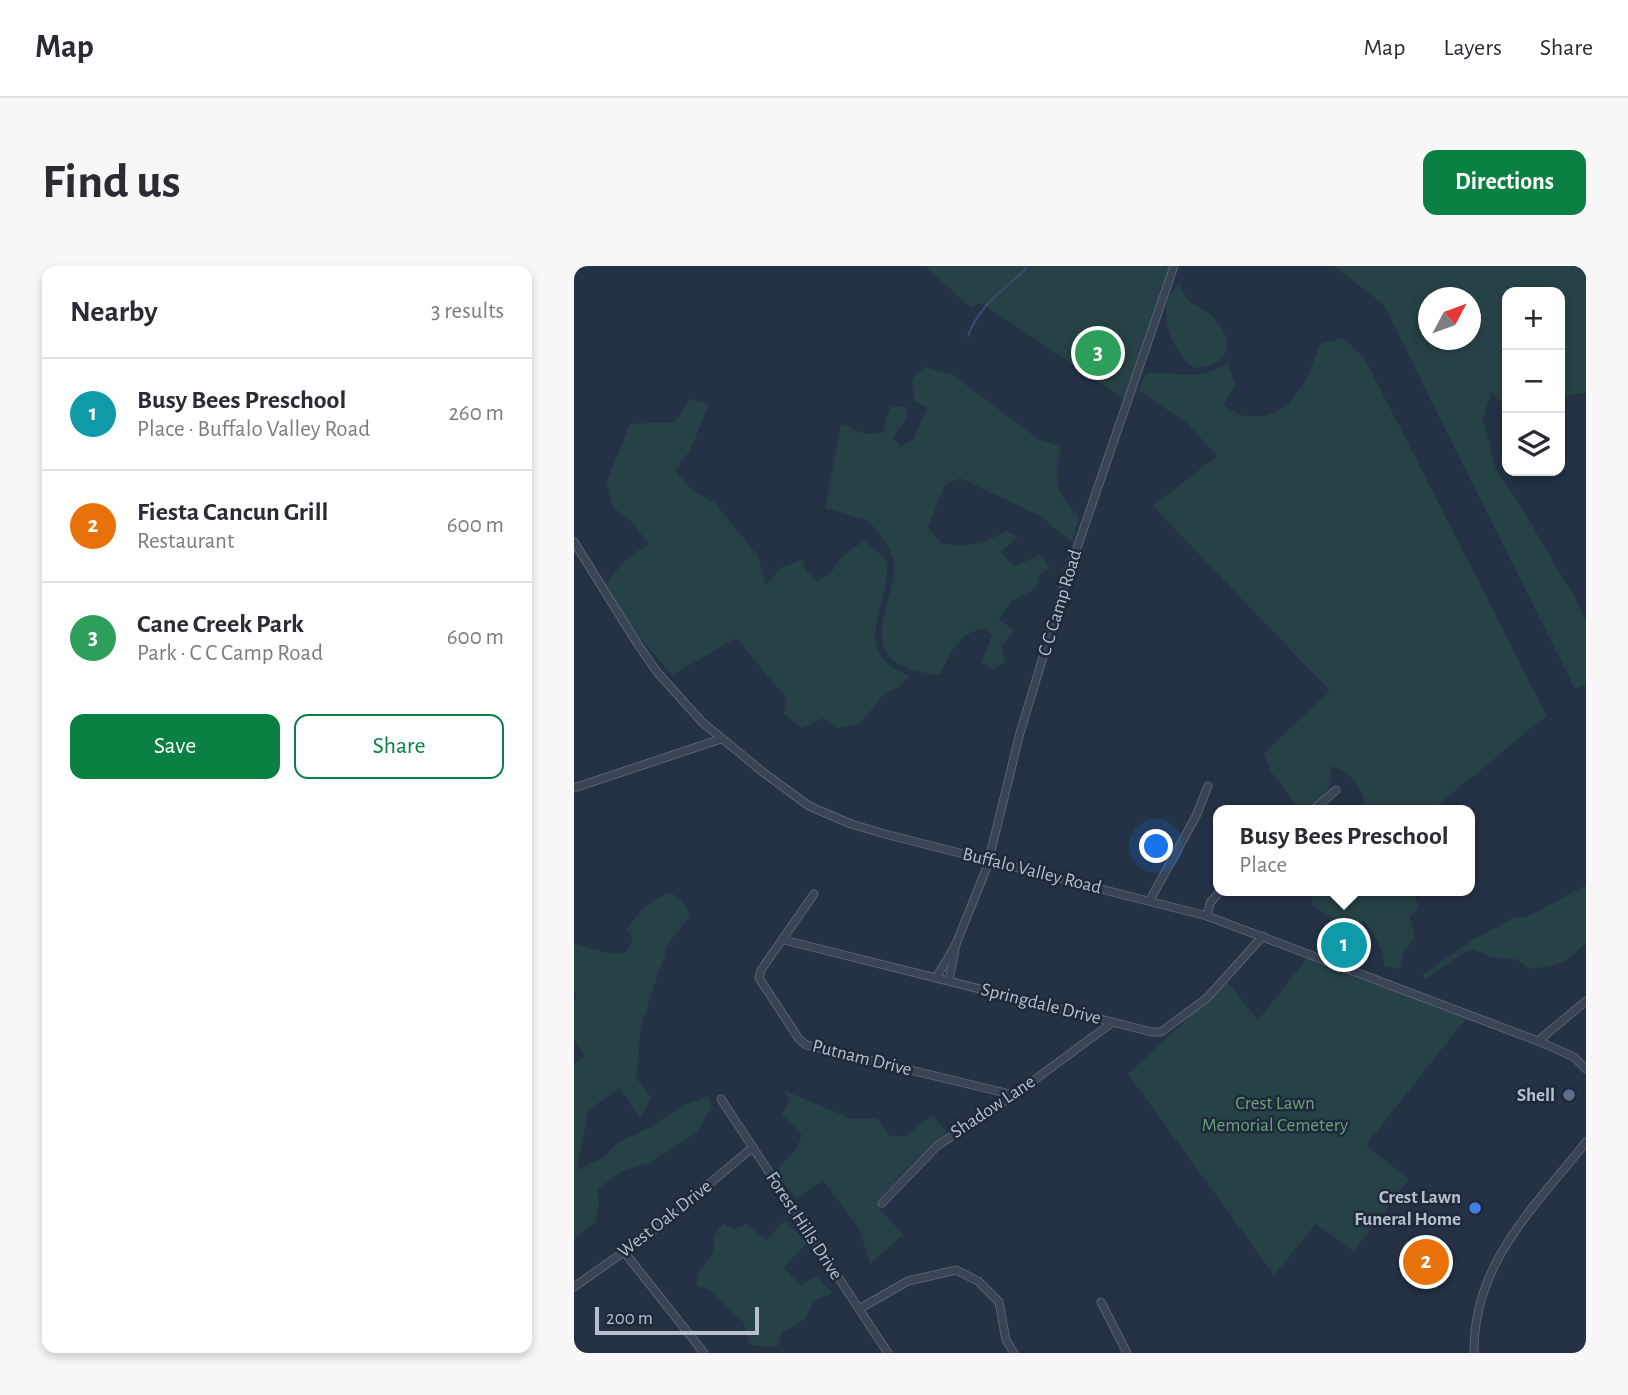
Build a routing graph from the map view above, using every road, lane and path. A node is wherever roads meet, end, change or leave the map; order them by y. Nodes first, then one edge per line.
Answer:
1 (1174, 266) edge
2 (574, 542) edge
3 (721, 738) junction
4 (1208, 786) dead end
5 (574, 788) edge
6 (1336, 790) dead end
7 (1319, 805) edge
8 (988, 860) junction
9 (814, 894) dead end
10 (1216, 896) edge
11 (1150, 900) junction
12 (1207, 916) junction
13 (1263, 936) junction
14 (784, 940) junction
15 (956, 944) junction
16 (936, 978) junction
17 (949, 981) junction
18 (1586, 1002) edge
19 (1113, 1022) junction
20 (1538, 1041) junction
21 (1586, 1069) edge
22 (1014, 1095) junction
23 (721, 1099) dead end
24 (1586, 1142) edge
25 (753, 1147) junction
26 (882, 1202) dead end
27 (625, 1253) junction
28 (574, 1287) edge
29 (1101, 1302) dead end
30 (859, 1309) junction
31 (704, 1353) edge
32 (888, 1353) edge
33 (1014, 1353) edge
34 (1127, 1353) edge
35 (1474, 1353) edge

1 - 8 street, C C Camp Road
2 - 3 street, Buffalo Valley Road
3 - 5 street
3 - 8 street, Buffalo Valley Road
4 - 11 street
6 - 7 street
8 - 11 street, Buffalo Valley Road
8 - 15 street, C C Camp Road
9 - 14 street, Putnam Drive
10 - 12 street
11 - 12 street, Buffalo Valley Road
12 - 13 street, Buffalo Valley Road
13 - 19 street, Springdale Drive
13 - 20 street, Buffalo Valley Road
14 - 16 street, Springdale Drive
14 - 22 street, Putnam Drive
15 - 16 street
15 - 17 street
16 - 17 street, Springdale Drive
17 - 19 street, Springdale Drive
18 - 20 street
19 - 22 street, Shadow Lane
20 - 21 street, Buffalo Valley Road
22 - 26 street, Shadow Lane
23 - 25 street, Forest Hills Drive
24 - 35 street
25 - 27 street, West Oak Drive
25 - 30 street, Forest Hills Drive
27 - 28 street, West Oak Drive
27 - 31 street
29 - 34 street
30 - 32 street, Forest Hills Drive
30 - 33 street

